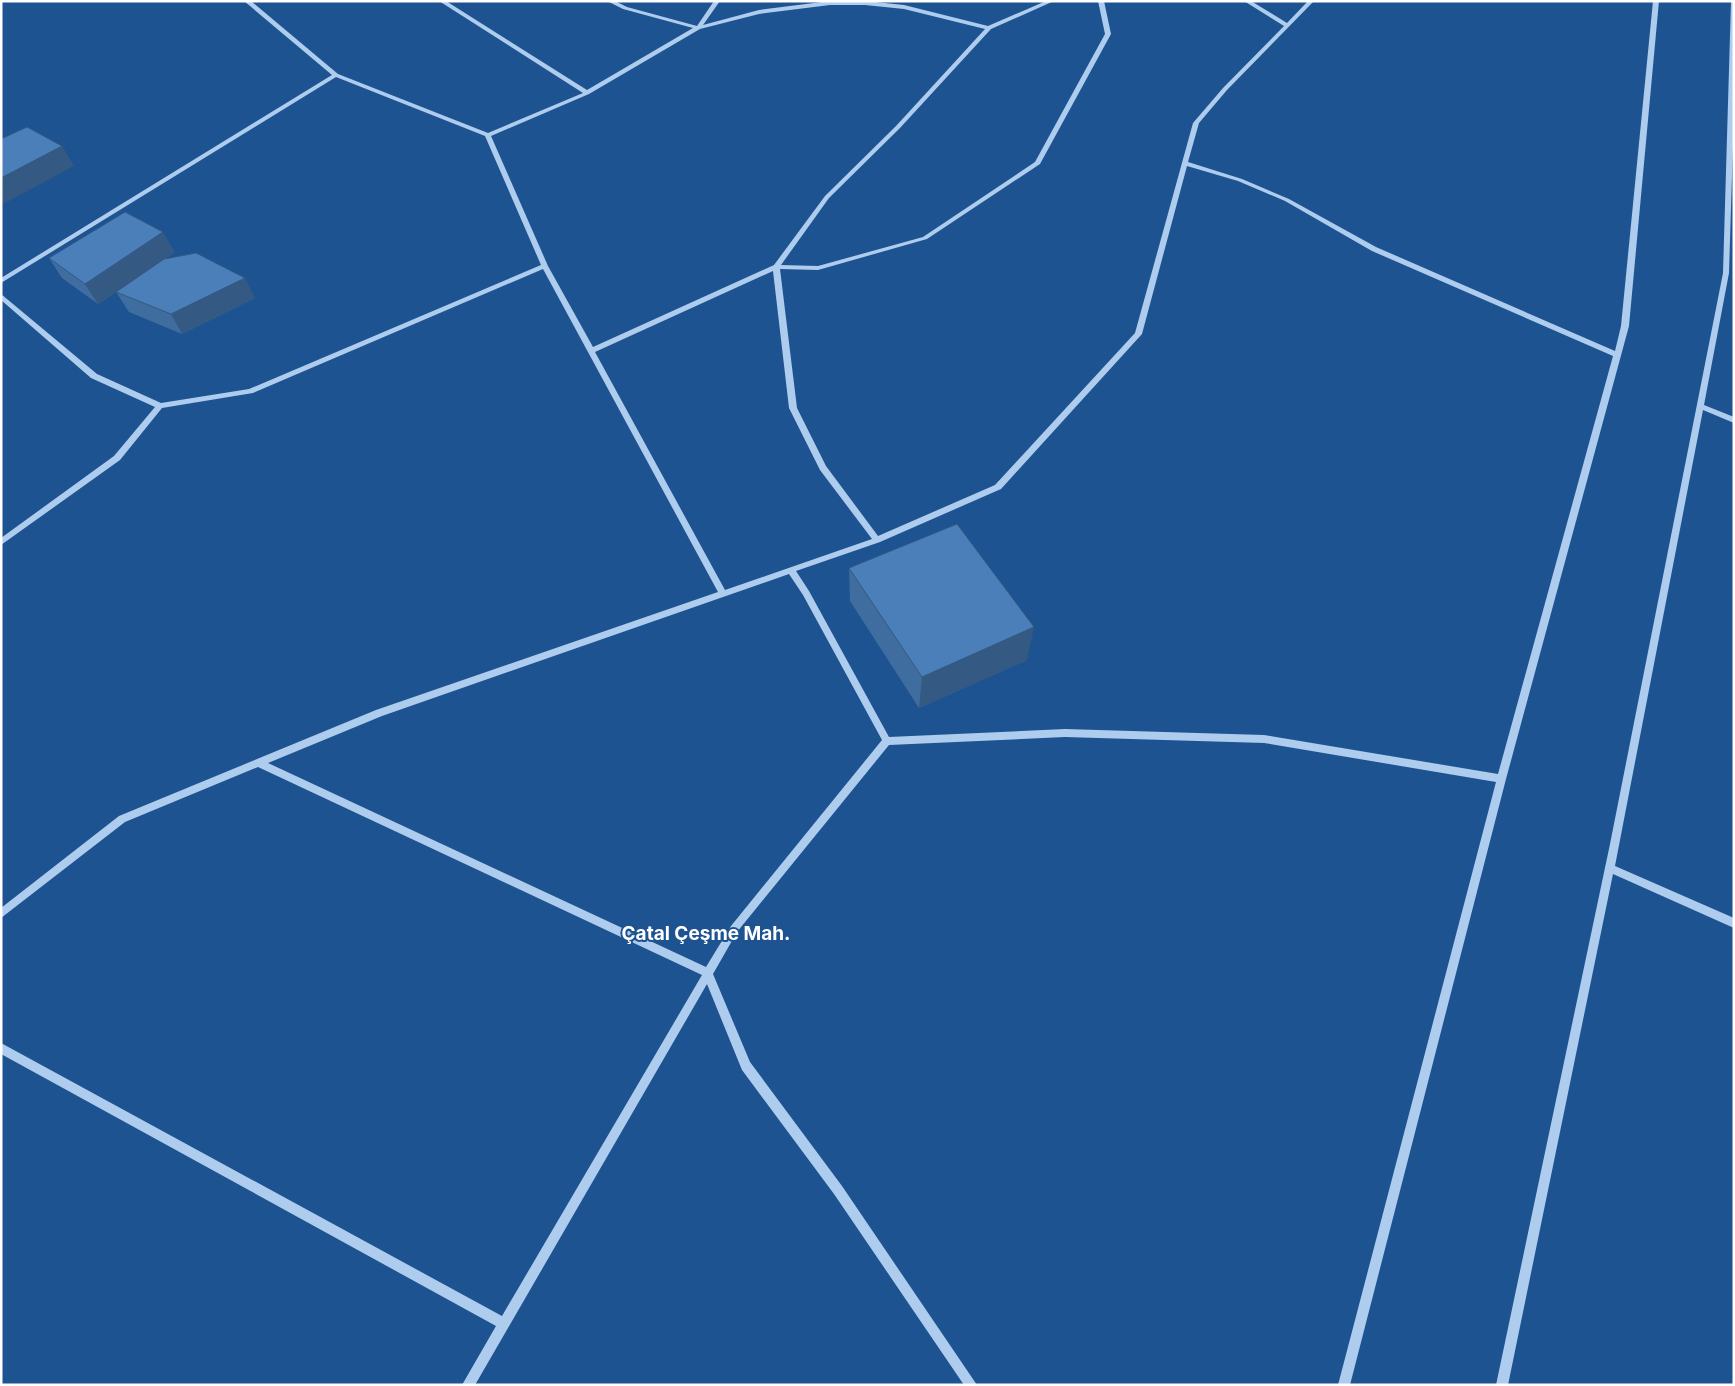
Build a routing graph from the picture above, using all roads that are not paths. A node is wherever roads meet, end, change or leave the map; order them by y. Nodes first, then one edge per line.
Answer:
1 (247, 1) edge
2 (442, 1) edge
3 (457, 1) edge
4 (610, 1) edge
5 (717, 1) edge
6 (912, 1) edge
7 (1051, 1) edge
8 (1101, 1) edge
9 (1246, 1) edge
10 (1311, 1) edge
11 (1656, 1) edge
12 (1734, 1) edge
13 (865, 2) edge
14 (449, 5) junction
15 (904, 7) junction
16 (1287, 25) junction
17 (698, 28) junction
18 (989, 28) junction
19 (1733, 47) edge
20 (336, 75) junction
21 (588, 93) junction
22 (488, 135) junction
23 (1185, 164) junction
24 (545, 266) junction
25 (776, 268) junction
26 (1, 281) edge
27 (1, 296) edge
28 (591, 351) junction
29 (1617, 355) junction
30 (160, 406) junction
31 (1700, 406) junction
32 (1734, 420) edge
33 (877, 540) junction
34 (1, 542) edge
35 (791, 570) junction
36 (723, 594) junction
37 (887, 741) junction
38 (259, 763) junction
39 (1501, 779) junction
40 (1610, 868) junction
41 (1, 914) edge
42 (1734, 923) edge
43 (708, 973) junction
44 (1, 1048) edge
45 (504, 1324) junction
46 (468, 1385) edge
47 (971, 1385) edge
48 (1344, 1385) edge
49 (1502, 1385) edge

1 - 20 street
2 - 14 street
3 - 14 street
4 - 17 street
5 - 17 street
6 - 15 street
7 - 18 street
8 - 25 street
9 - 16 street
10 - 16 street
11 - 29 street
12 - 19 street
13 - 15 street
13 - 17 street
14 - 21 street
15 - 18 street
16 - 23 street
17 - 21 street
18 - 25 street
19 - 31 street
20 - 22 street
20 - 26 street
21 - 22 street
22 - 24 street
23 - 29 street
23 - 33 street
24 - 28 street
24 - 30 street
25 - 28 street
25 - 33 street
27 - 30 street
28 - 36 street
29 - 39 street
30 - 34 street
31 - 32 street
31 - 40 street
33 - 35 street
35 - 36 street
35 - 37 street
36 - 38 street
37 - 39 street
37 - 43 street
38 - 41 street
38 - 43 street
39 - 48 street
40 - 42 street
40 - 49 street
43 - 45 street
43 - 47 street
44 - 45 street
45 - 46 street

